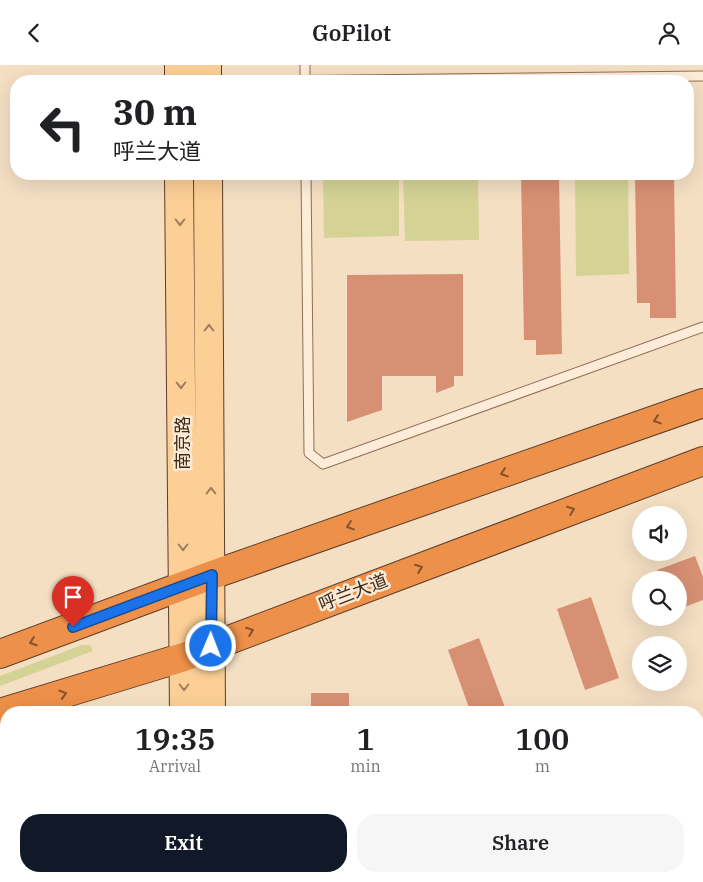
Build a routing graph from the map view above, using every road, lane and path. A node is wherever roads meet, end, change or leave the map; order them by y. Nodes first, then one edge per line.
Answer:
1 (180, 180) edge
2 (208, 180) edge
3 (306, 180) edge
4 (703, 327) edge
5 (703, 403) edge
6 (703, 461) edge
7 (212, 575) junction
8 (183, 586) junction
9 (211, 646) junction
10 (0, 654) edge
11 (184, 657) junction
12 (23, 706) edge
13 (184, 706) edge
14 (211, 706) edge

1 -> 8 main road, 南京路
7 -> 2 main road, 南京路
3 - 4 lane
5 -> 7 highway
9 -> 6 highway, 呼兰大道
7 - 8 highway
7 - 9 main road, 南京路
8 -> 10 highway
8 - 11 main road, 南京路
9 - 11 highway, 呼兰大道
9 - 14 main road, 南京路
12 -> 11 highway, 呼兰大道
11 -> 13 main road, 南京路

